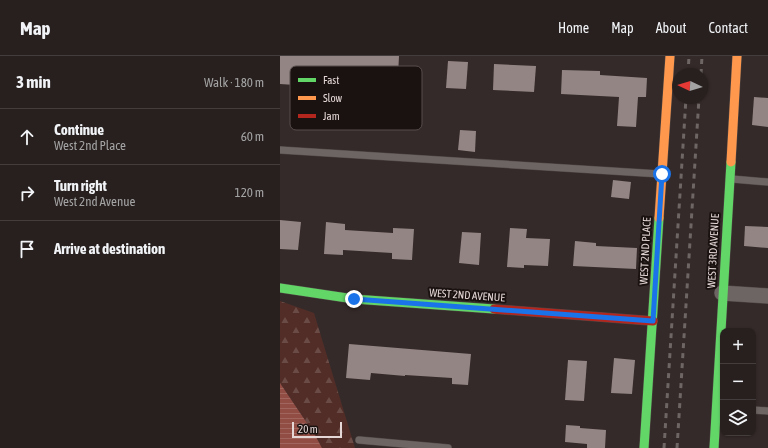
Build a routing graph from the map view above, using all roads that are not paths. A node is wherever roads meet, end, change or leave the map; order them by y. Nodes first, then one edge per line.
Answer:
1 (670, 56) edge
2 (737, 56) edge
3 (280, 150) edge
4 (662, 174) junction
5 (729, 179) junction
6 (768, 182) edge
7 (280, 288) edge
8 (722, 293) junction
9 (768, 296) edge
10 (653, 321) junction
11 (720, 400) edge
12 (720, 408) edge
13 (756, 410) edge
14 (768, 411) edge
15 (359, 440) dead end
16 (448, 448) edge
17 (644, 448) edge
18 (714, 448) edge

1 - 4 street, WEST 2ND PLACE
2 - 5 street, WEST 3RD AVENUE
3 - 4 lane
4 - 10 street, WEST 2ND PLACE
5 - 6 lane
5 - 8 street, WEST 3RD AVENUE
7 - 10 street, WEST 2ND AVENUE
8 - 9 street
8 - 11 street, WEST 3RD AVENUE
10 - 17 street, WEST 2ND PLACE
12 - 18 street, WEST 3RD AVENUE
13 - 14 lane
15 - 16 lane

